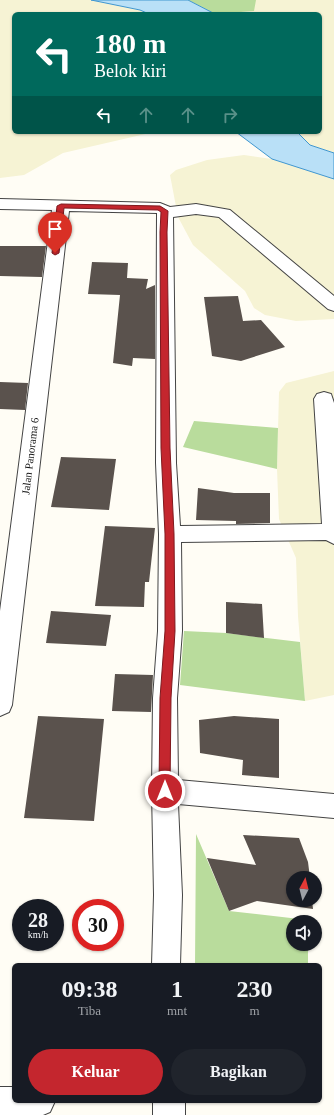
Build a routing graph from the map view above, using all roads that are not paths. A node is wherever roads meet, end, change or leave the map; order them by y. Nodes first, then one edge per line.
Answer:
1 (0, 204) edge
2 (61, 206) junction
3 (165, 214) junction
4 (334, 305) edge
5 (324, 399) dead end
6 (334, 533) edge
7 (170, 534) junction
8 (0, 705) edge
9 (165, 791) junction
10 (334, 806) edge
11 (166, 963) edge
12 (12, 1102) edge
13 (0, 1103) edge
14 (169, 1103) edge
15 (169, 1115) edge

1 - 2 street
2 - 3 street
2 - 8 street, Jalan Panorama 6
3 - 4 street
3 - 7 street
5 - 6 street
6 - 7 street
7 - 9 street
9 - 10 street
9 - 11 street
12 - 13 street
14 - 15 street

